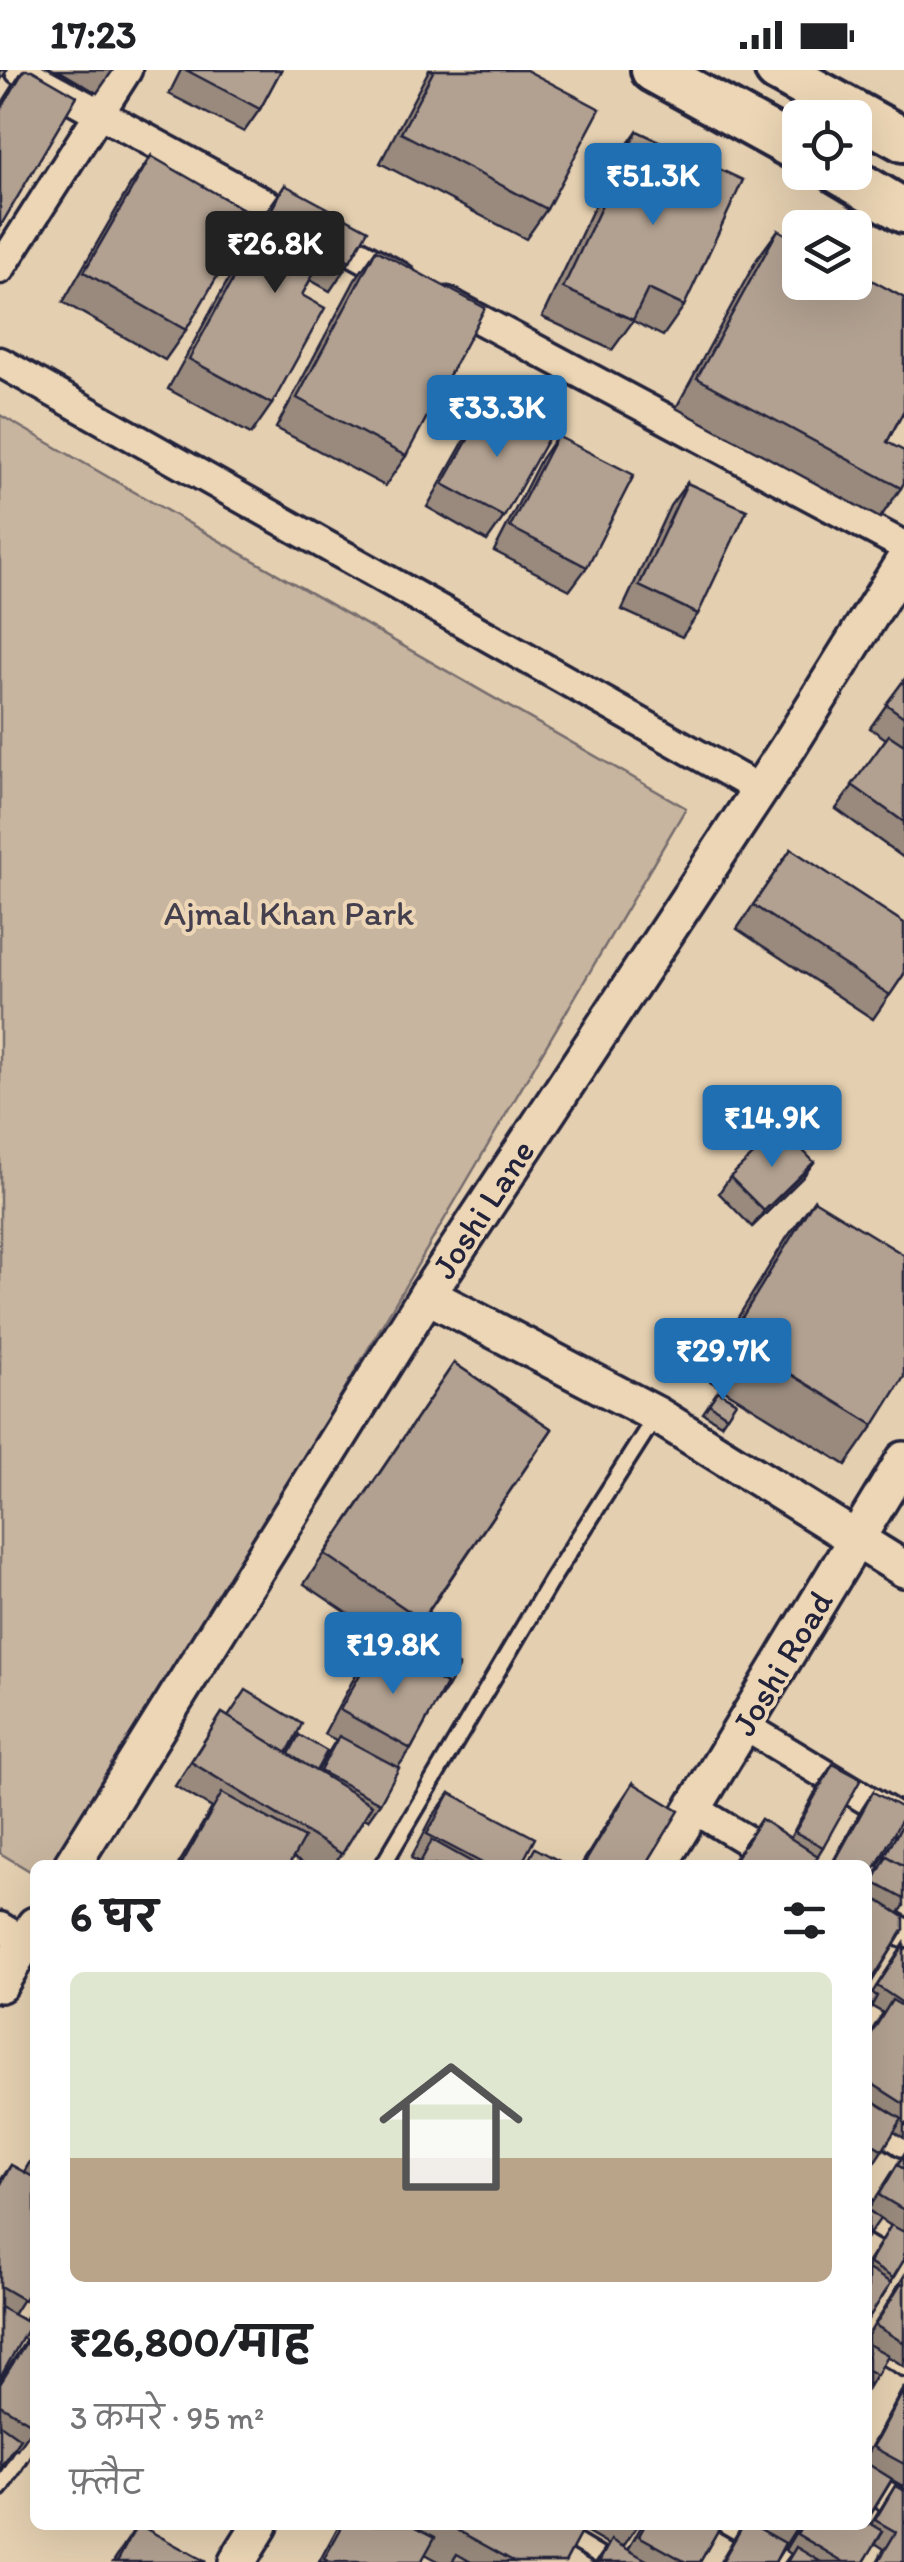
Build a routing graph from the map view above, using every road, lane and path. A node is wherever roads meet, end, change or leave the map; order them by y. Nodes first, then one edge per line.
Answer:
1 (20, 70) edge
2 (127, 70) edge
3 (653, 70) edge
4 (777, 70) edge
5 (101, 115) junction
6 (904, 140) edge
7 (782, 141) edge
8 (869, 190) edge
9 (904, 211) edge
10 (0, 269) edge
11 (0, 362) edge
12 (904, 546) edge
13 (904, 561) edge
14 (757, 788) junction
15 (427, 1295) junction
16 (657, 1415) junction
17 (904, 1460) edge
18 (854, 1542) junction
19 (904, 1569) edge
20 (745, 1726) junction
21 (693, 1808) junction
22 (904, 1822) edge
23 (75, 1860) edge
24 (386, 1860) edge
25 (662, 1860) edge
26 (779, 1860) edge
27 (872, 1915) edge
28 (20, 1931) edge
29 (904, 1933) edge
30 (0, 1984) edge
31 (872, 2014) edge
32 (904, 2034) edge
33 (872, 2122) edge
34 (904, 2142) edge
35 (872, 2217) edge
36 (904, 2237) edge
37 (872, 2348) edge
38 (904, 2368) edge
39 (30, 2440) edge
40 (872, 2487) edge
41 (0, 2488) edge
42 (904, 2507) edge
43 (556, 2530) edge
44 (734, 2530) edge
45 (610, 2562) edge
46 (790, 2562) edge

1 - 5 street
2 - 5 street
3 - 7 main road
4 - 6 main road
5 - 10 street
5 - 12 street
8 - 9 main road
11 - 14 street
13 - 14 street, Joshi Lane
14 - 15 street, Joshi Lane
15 - 16 street
15 - 23 street, Joshi Lane
16 - 18 street
16 - 24 lane
17 - 18 street, Joshi Road
18 - 19 street
18 - 20 street, Joshi Road
20 - 21 street, Joshi Road
20 - 22 street
21 - 25 street, Joshi Road
21 - 26 street
27 - 29 street
28 - 30 street
31 - 32 street
33 - 34 street
35 - 36 street
37 - 38 lane
39 - 41 lane
40 - 42 street
43 - 45 lane
44 - 46 lane

